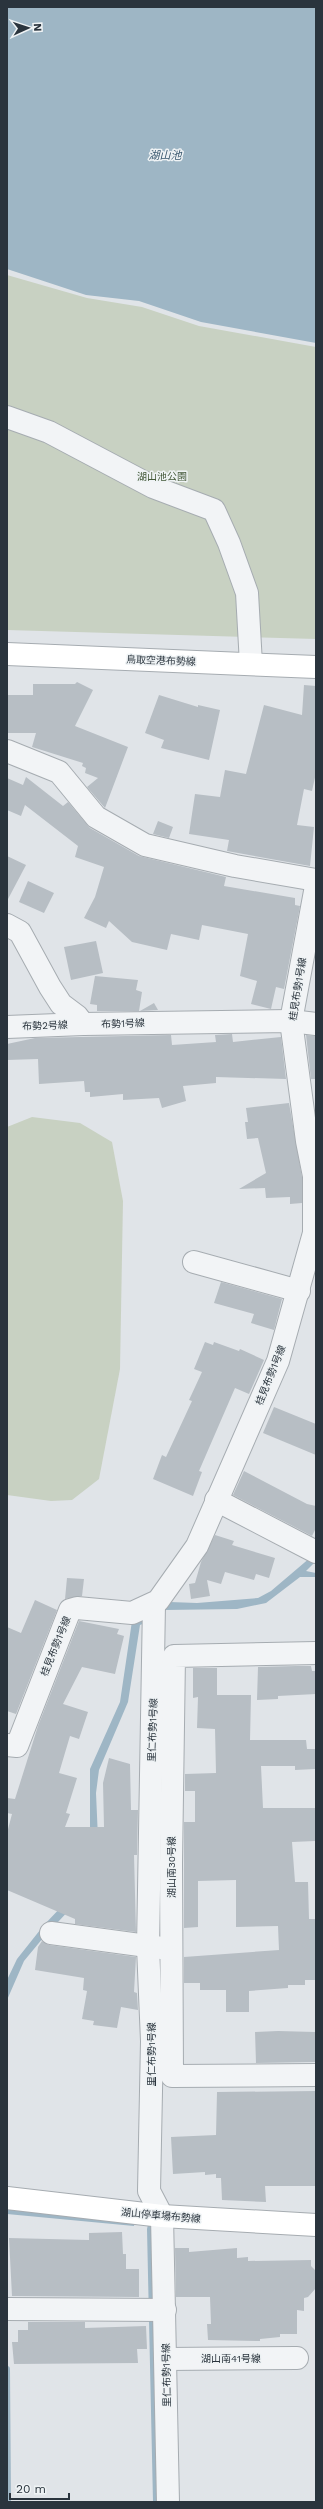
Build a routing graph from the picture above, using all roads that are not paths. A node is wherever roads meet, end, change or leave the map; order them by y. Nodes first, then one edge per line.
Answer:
1 (7, 417) edge
2 (7, 654) edge
3 (251, 664) junction
4 (316, 667) edge
5 (7, 751) edge
6 (316, 880) edge
7 (316, 886) edge
8 (7, 925) edge
9 (291, 1021) junction
10 (83, 1024) junction
11 (316, 1024) edge
12 (7, 1027) edge
13 (315, 1233) edge
14 (194, 1262) dead end
15 (299, 1291) junction
16 (216, 1500) junction
17 (316, 1552) edge
18 (154, 1604) junction
19 (316, 1653) edge
20 (7, 1745) edge
21 (51, 1933) dead end
22 (148, 1947) junction
23 (171, 1949) junction
24 (316, 2075) edge
25 (7, 2198) edge
26 (162, 2216) junction
27 (316, 2225) edge
28 (8, 2309) edge
29 (165, 2310) junction
30 (296, 2358) dead end
31 (166, 2359) junction
32 (168, 2502) edge

1 - 3 street
2 - 3 main road, 鳥取空港布勢線
3 - 4 main road, 鳥取空港布勢線
5 - 6 street
7 - 9 street, 桂見布勢1号線
8 - 10 street
9 - 10 street, 布勢1号線
9 - 11 street, 布勢1号線
9 - 13 street, 桂見布勢1号線
10 - 12 street, 布勢2号線
13 - 15 street, 桂見布勢1号線
14 - 15 street
15 - 16 street, 桂見布勢1号線
16 - 17 street
16 - 18 street, 桂見布勢1号線
18 - 20 street, 桂見布勢1号線
18 - 22 street, 里仁布勢1号線
19 - 23 street, 湖山南30号線
21 - 22 street
22 - 23 street
22 - 26 street, 里仁布勢1号線
23 - 24 street, 湖山南30号線
25 - 26 main road, 湖山停車場布勢線
26 - 27 main road, 湖山停車場布勢線
26 - 29 street, 里仁布勢1号線
28 - 29 street
29 - 31 street, 里仁布勢1号線
30 - 31 street, 湖山南41号線
31 - 32 street, 里仁布勢1号線

